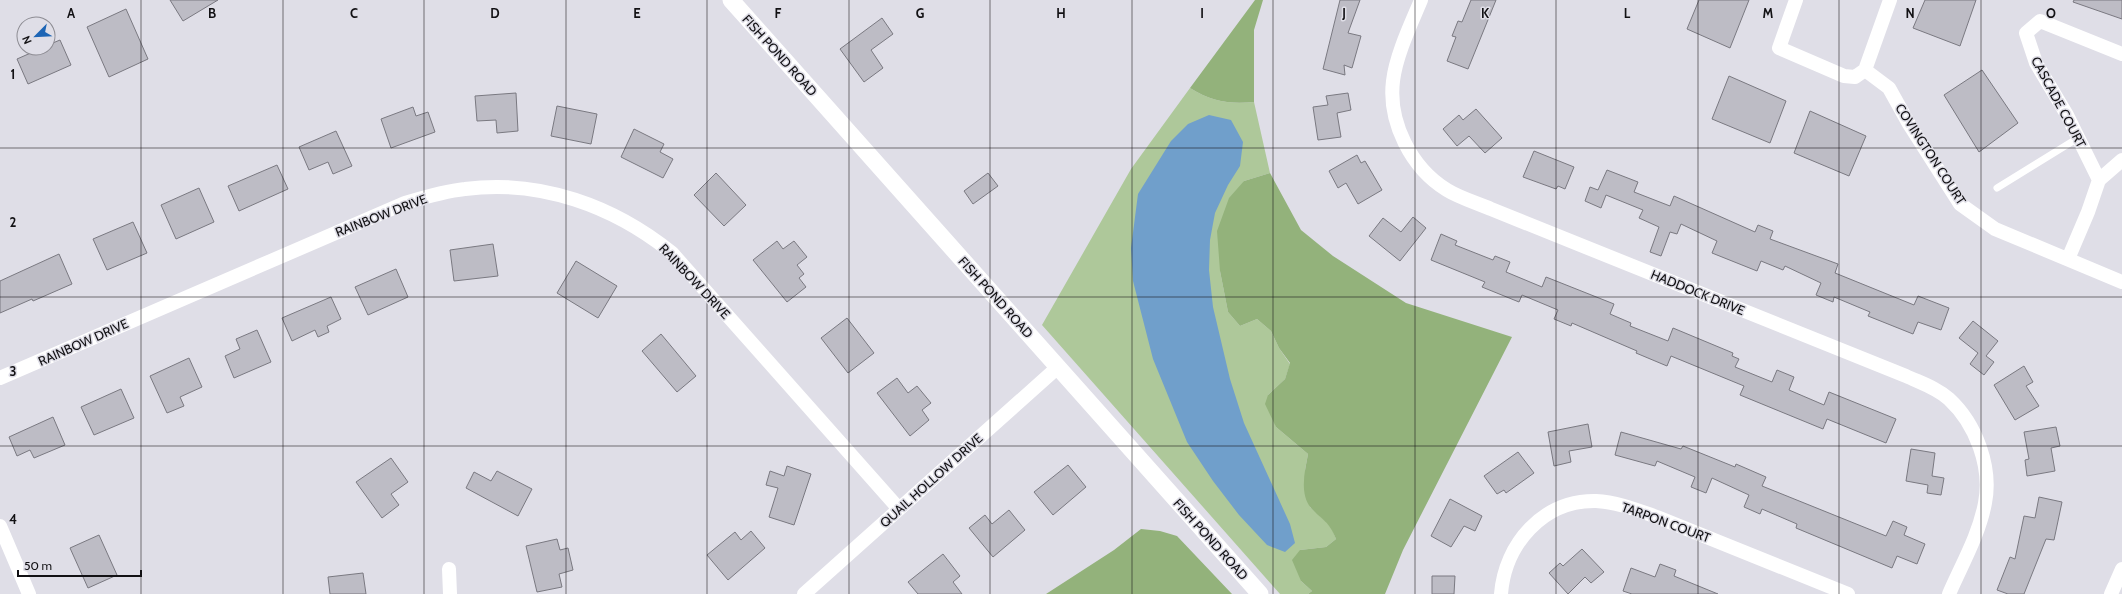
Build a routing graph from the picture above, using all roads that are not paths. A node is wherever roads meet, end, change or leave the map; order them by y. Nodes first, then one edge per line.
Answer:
1 (731, 0) edge
2 (1421, 0) edge
3 (1796, 0) edge
4 (1890, 0) edge
5 (2122, 54) edge
6 (1865, 70) junction
7 (2078, 138) junction
8 (2122, 160) edge
9 (2099, 180) junction
10 (1997, 188) dead end
11 (2068, 259) junction
12 (2122, 282) edge
13 (1058, 367) junction
14 (0, 378) edge
15 (899, 510) junction
16 (0, 526) edge
17 (448, 569) dead end
18 (2122, 569) edge
19 (29, 594) edge
20 (450, 594) edge
21 (804, 594) edge
22 (1260, 594) edge
23 (1501, 594) edge
24 (1848, 594) edge
25 (1949, 594) edge
26 (2112, 594) edge

1 - 13 street, FISH POND ROAD
2 - 25 street, HADDOCK DRIVE
3 - 6 street
4 - 6 street
5 - 7 street, CASCADE COURT
6 - 11 street, COVINGTON COURT
7 - 9 street, CASCADE COURT
7 - 10 lane
8 - 9 street
9 - 11 street
11 - 12 street, COVINGTON COURT
13 - 15 street, QUAIL HOLLOW DRIVE
13 - 22 street, FISH POND ROAD
14 - 15 street, RAINBOW DRIVE
15 - 21 street, QUAIL HOLLOW DRIVE
16 - 19 street
17 - 20 street
18 - 26 street
23 - 24 street, TARPON COURT

